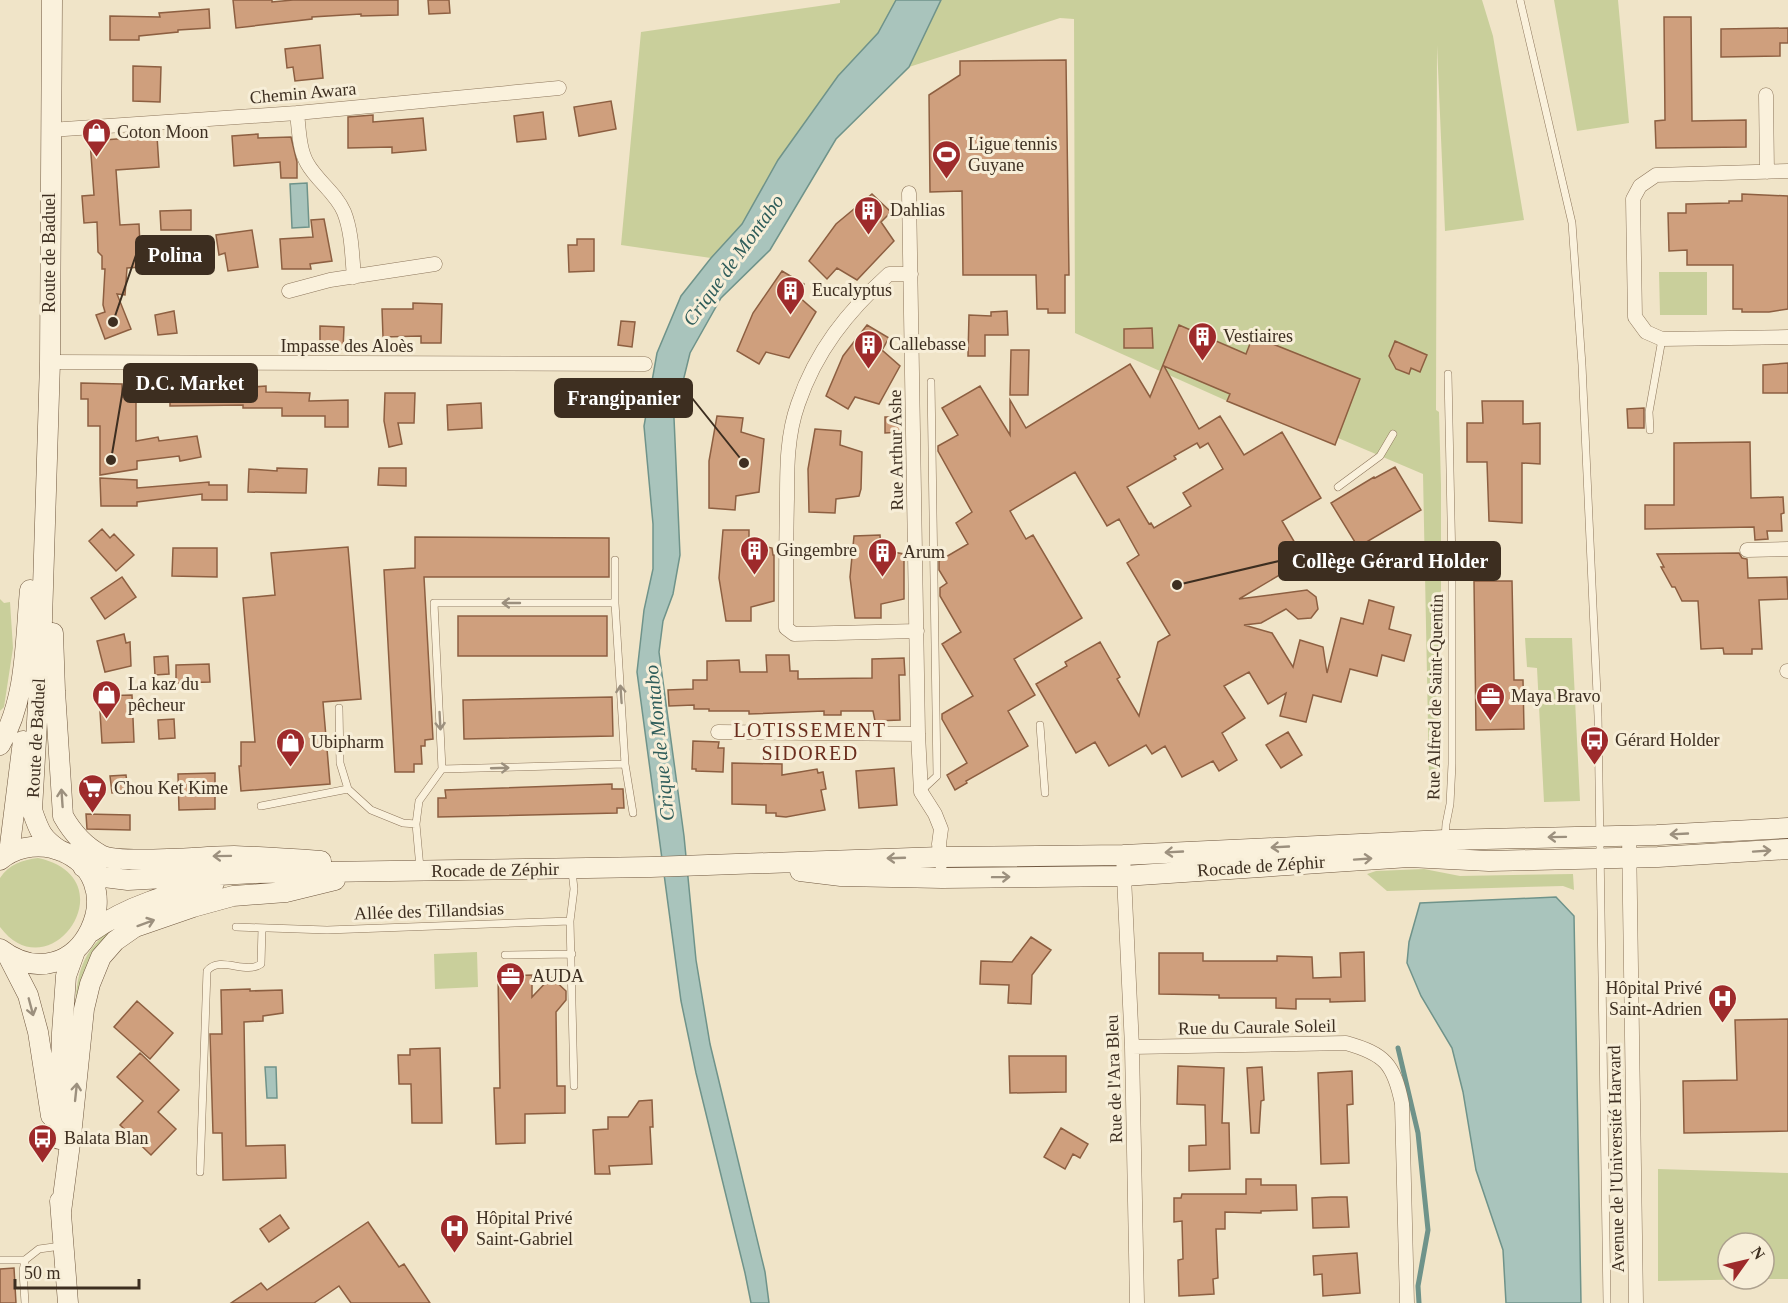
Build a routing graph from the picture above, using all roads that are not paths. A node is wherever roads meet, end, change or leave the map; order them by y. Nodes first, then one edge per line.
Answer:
1 (52, 0) edge
2 (1520, 0) edge
3 (559, 88) dead end
4 (1766, 95) dead end
5 (297, 112) junction
6 (50, 130) junction
7 (1788, 171) edge
8 (1767, 172) junction
9 (909, 193) dead end
10 (435, 264) dead end
11 (911, 274) junction
12 (354, 277) junction
13 (289, 291) dead end
14 (1788, 337) edge
15 (1662, 339) junction
16 (50, 362) junction
17 (645, 364) dead end
18 (1448, 374) dead end
19 (932, 382) dead end
20 (1650, 430) dead end
21 (1393, 434) dead end
22 (1338, 487) dead end
23 (44, 505) junction
24 (1788, 549) edge
25 (1747, 550) dead end
26 (615, 560) dead end
27 (615, 603) junction
28 (917, 631) junction
29 (339, 708) dead end
30 (1040, 725) dead end
31 (718, 732) dead end
32 (918, 734) junction
33 (0, 745) edge
34 (625, 764) junction
35 (442, 769) junction
36 (348, 789) junction
37 (921, 792) junction
38 (1045, 793) dead end
39 (261, 806) dead end
40 (633, 813) dead end
41 (416, 824) junction
42 (1788, 828) edge
43 (1629, 835) junction
44 (1600, 837) junction
45 (1445, 840) junction
46 (1788, 849) edge
47 (940, 850) junction
48 (61, 851) junction
49 (1123, 855) junction
50 (3, 857) edge
51 (1630, 858) junction
52 (1601, 859) junction
53 (735, 864) junction
54 (83, 867) junction
55 (572, 868) junction
56 (372, 872) junction
57 (420, 872) junction
58 (255, 873) junction
59 (1124, 876) junction
60 (942, 878) junction
61 (570, 921) junction
62 (236, 927) dead end
63 (262, 928) junction
64 (91, 932) junction
65 (3, 951) edge
66 (75, 951) junction
67 (572, 954) junction
68 (506, 955) dead end
69 (1132, 1047) junction
70 (574, 1086) dead end
71 (59, 1166) junction
72 (200, 1172) dead end
73 (61, 1212) junction
74 (63, 1246) junction
75 (0, 1260) edge
76 (25, 1260) junction
77 (25, 1303) edge
78 (68, 1303) edge
79 (1137, 1303) edge
80 (1407, 1303) edge
81 (1607, 1303) edge
82 (1636, 1303) edge

1 - 6 main road, Route de Baduel
2 - 44 lane
3 - 5 street, Chemin Awara
4 - 8 street
5 - 6 street, Chemin Awara
5 - 12 street
6 - 16 main road, Route de Baduel
7 - 8 street
8 - 15 street
9 - 11 street, Rue Arthur Ashe
10 - 12 street
11 - 28 street, Rue Arthur Ashe
11 - 28 street
12 - 13 street
14 - 15 street
15 - 20 lane
16 - 17 street, Impasse des Aloès
16 - 23 main road, Route de Baduel
18 - 45 lane, Rue Alfred de Saint-Quentin
19 - 37 lane
21 - 22 lane
23 - 33 main road
23 - 48 main road, Route de Baduel
23 - 50 main road, Route de Baduel
56 -> 23 main road
24 - 25 street
26 - 27 lane
34 -> 27 lane
27 -> 35 lane
28 - 32 street, Rue Arthur Ashe
29 - 36 lane
30 - 38 lane
31 - 32 street
32 - 37 street, Rue Arthur Ashe
35 -> 34 lane
34 - 40 lane
35 - 41 lane
36 - 39 lane
36 - 41 lane
37 - 47 street, Rue Arthur Ashe
41 - 57 lane
42 -> 43 main road, Rocade de Zéphir
43 - 44 main road, Rocade de Zéphir
43 - 51 street, Avenue de l'Université Harvard
44 -> 45 main road, Rocade de Zéphir
44 - 52 lane
45 -> 49 main road, Rocade de Zéphir
51 -> 46 main road, Rocade de Zéphir
47 - 49 main road, Rocade de Zéphir
47 -> 53 main road, Rocade de Zéphir
47 - 60 street, Rue Arthur Ashe
48 - 50 main road
48 - 54 main road, Route de Baduel
49 - 59 street, Rue de l'Ara Bleu
51 - 52 main road, Rocade de Zéphir
51 - 82 street, Avenue de l'Université Harvard
59 -> 52 main road, Rocade de Zéphir
52 - 81 lane
53 - 55 main road, Rocade de Zéphir
53 - 60 main road, Rocade de Zéphir
54 - 58 main road, Rocade de Zéphir
54 - 64 main road
55 - 57 main road, Rocade de Zéphir
55 - 61 lane
56 - 57 main road, Rocade de Zéphir
56 - 58 main road, Rocade de Zéphir
73 -> 56 main road
58 - 64 main road, Rocade de Zéphir
60 -> 59 main road, Rocade de Zéphir
59 - 69 street, Rue de l'Ara Bleu
61 - 63 lane, Allée des Tillandsias
61 - 67 lane
62 - 63 lane, Allée des Tillandsias
63 - 72 lane
64 - 66 main road
65 - 66 main road
65 -> 71 main road
66 - 71 main road
67 - 68 lane
67 - 70 lane
69 - 79 street, Rue de l'Ara Bleu
69 - 80 street, Rue du Caurale Soleil
71 - 73 main road
73 - 74 main road
74 - 76 lane
74 - 78 main road
75 - 76 lane
76 - 77 lane

